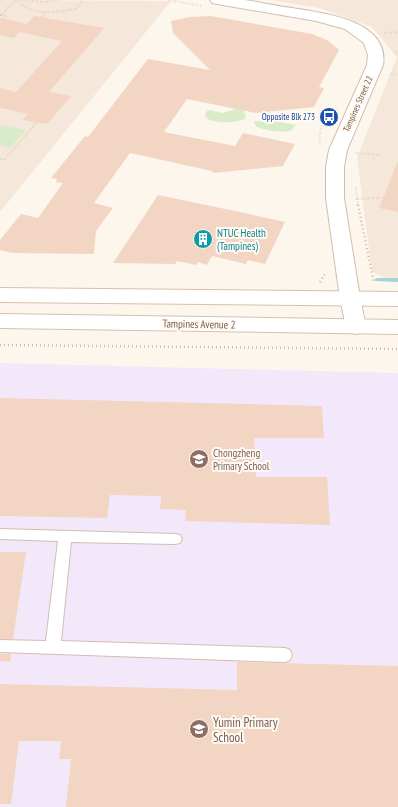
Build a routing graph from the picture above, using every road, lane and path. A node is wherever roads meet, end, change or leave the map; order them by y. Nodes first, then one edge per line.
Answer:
1 (18, 0) edge
2 (58, 0) edge
3 (83, 0) edge
4 (168, 0) edge
5 (218, 0) edge
6 (203, 6) dead end
7 (46, 12) junction
8 (41, 17) dead end
9 (4, 19) dead end
10 (398, 32) edge
11 (380, 33) dead end
12 (398, 51) edge
13 (394, 53) dead end
14 (390, 74) dead end
15 (398, 75) edge
16 (338, 107) dead end
17 (37, 122) dead end
18 (329, 150) junction
19 (381, 155) dead end
20 (0, 159) edge
21 (335, 198) junction
22 (380, 198) dead end
23 (326, 271) dead end
24 (318, 283) dead end
25 (0, 295) edge
26 (350, 298) junction
27 (398, 298) edge
28 (0, 321) edge
29 (356, 327) junction
30 (398, 327) edge
31 (0, 345) edge
32 (398, 348) edge
33 (0, 534) edge
34 (65, 536) junction
35 (175, 538) dead end
36 (0, 646) edge
37 (53, 646) junction
38 (285, 654) dead end

1 - 2 path
1 - 7 path
1 - 9 path
3 - 7 path
4 - 6 path
5 - 18 street, Tampines Street 22
7 - 8 path
10 - 11 path
12 - 13 path
14 - 15 path
16 - 18 path
17 - 20 path
18 - 19 path
18 - 21 street, Tampines Street 22
21 - 22 path
21 - 26 street, Tampines Street 22
23 - 24 path
25 - 26 street
26 - 27 street
26 - 29 street, Tampines Street 22
28 - 29 street, Tampines Avenue 2
29 - 30 street, Tampines Avenue 2
31 - 32 path
33 - 34 lane
34 - 35 lane
34 - 37 lane
36 - 37 lane
37 - 38 lane

